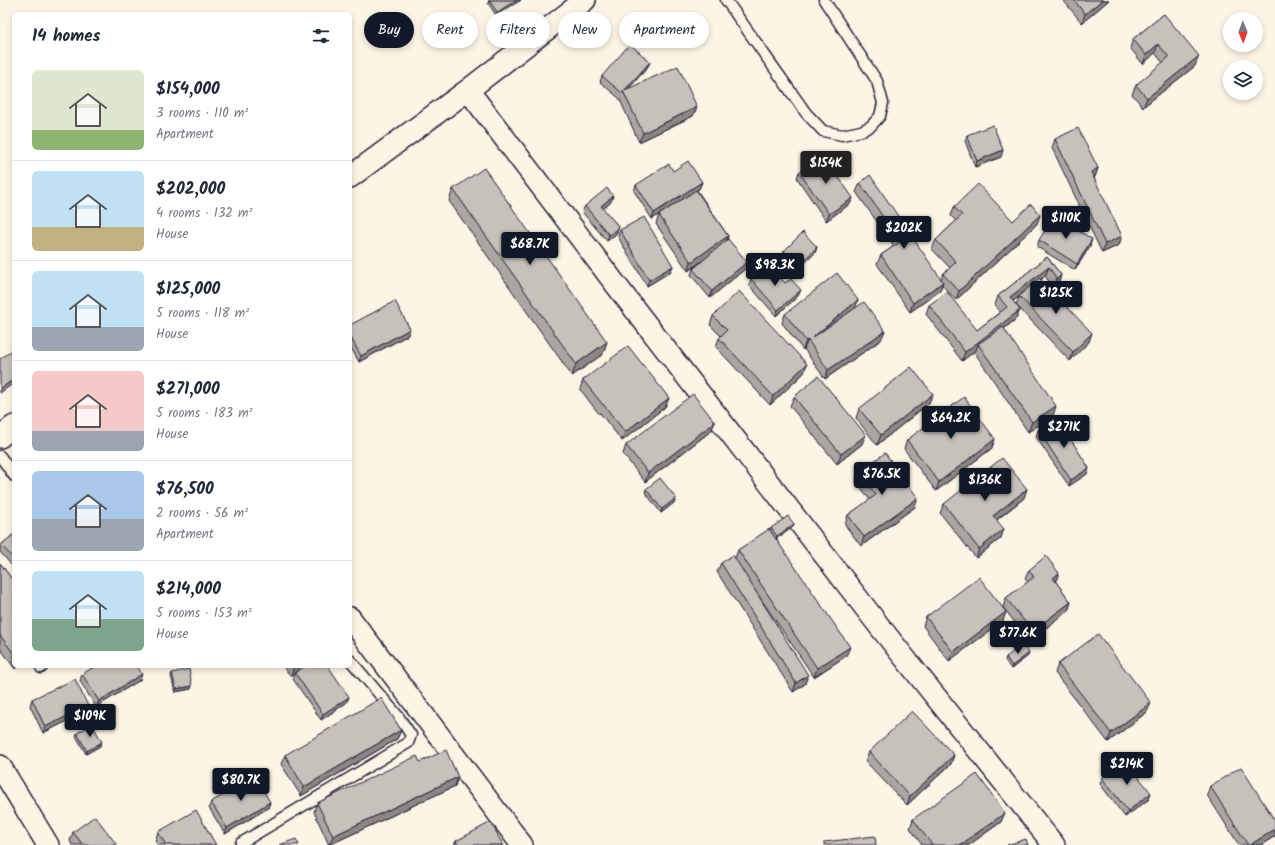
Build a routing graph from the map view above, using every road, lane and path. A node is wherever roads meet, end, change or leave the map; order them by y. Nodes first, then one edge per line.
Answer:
1 (585, 0) edge
2 (726, 0) edge
3 (824, 0) edge
4 (468, 90) junction
5 (352, 176) edge
6 (12, 428) edge
7 (0, 437) edge
8 (0, 456) edge
9 (12, 473) edge
10 (352, 621) edge
11 (352, 662) edge
12 (0, 766) edge
13 (1274, 840) edge
14 (241, 843) dead end
15 (48, 845) edge
16 (522, 845) edge
17 (1054, 845) edge
18 (1267, 845) edge

1 - 4 street
2 - 3 lane
4 - 5 street
4 - 17 street
6 - 7 street
8 - 9 lane
10 - 16 street
11 - 14 lane
12 - 15 street
13 - 18 street

